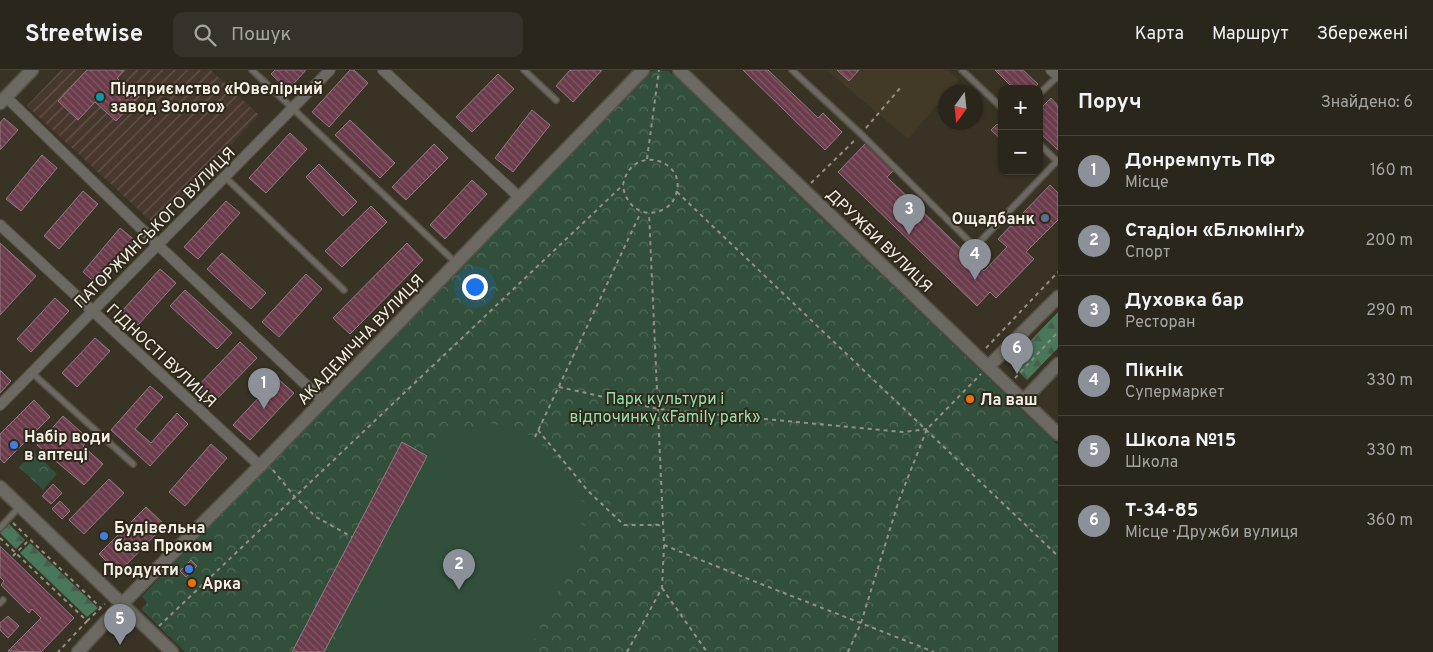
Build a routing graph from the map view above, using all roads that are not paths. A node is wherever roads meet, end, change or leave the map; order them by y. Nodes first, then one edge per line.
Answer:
1 (32, 70) edge
2 (252, 70) edge
3 (330, 70) edge
4 (383, 70) edge
5 (524, 70) edge
6 (644, 70) edge
7 (679, 70) edge
8 (792, 70) edge
9 (962, 70) edge
10 (1051, 70) edge
11 (1058, 76) edge
12 (1043, 90) edge
13 (3, 100) edge
14 (556, 100) dead end
15 (998, 104) edge
16 (292, 108) junction
17 (1043, 148) edge
18 (224, 176) junction
19 (520, 198) junction
20 (0, 225) edge
21 (157, 244) junction
22 (456, 263) junction
23 (344, 290) dead end
24 (1058, 297) edge
25 (92, 311) junction
26 (1058, 364) edge
27 (988, 367) junction
28 (32, 373) junction
29 (1024, 400) junction
30 (323, 401) junction
31 (0, 405) edge
32 (1058, 434) edge
33 (263, 463) junction
34 (133, 464) dead end
35 (0, 486) edge
36 (20, 506) junction
37 (0, 528) edge
38 (118, 600) junction
39 (78, 652) edge
40 (172, 652) edge

1 - 13 street
2 - 16 lane
3 - 16 street, ПАТОРЖИНСЬКОГО ВУЛИЦЯ
4 - 19 street
5 - 14 lane
6 - 19 street, АКАДЕМІЧНА ВУЛИЦЯ
7 - 27 street, ДРУЖБИ ВУЛИЦЯ
8 - 17 lane
9 - 15 lane
10 - 11 street
11 - 12 lane
13 - 21 street
16 - 18 street, ПАТОРЖИНСЬКОГО ВУЛИЦЯ
16 - 22 lane
18 - 21 street, ПАТОРЖИНСЬКОГО ВУЛИЦЯ
18 - 23 lane
19 - 22 street, АКАДЕМІЧНА ВУЛИЦЯ
20 - 25 street, ГІДНОСТІ ВУЛИЦЯ
21 - 25 street, ПАТОРЖИНСЬКОГО ВУЛИЦЯ
21 - 30 street
22 - 30 street, АКАДЕМІЧНА ВУЛИЦЯ
24 - 27 street
25 - 28 street, ПАТОРЖИНСЬКОГО ВУЛИЦЯ
25 - 33 street, ГІДНОСТІ ВУЛИЦЯ
26 - 29 street
27 - 29 street, ДРУЖБИ ВУЛИЦЯ
28 - 31 street, ПАТОРЖИНСЬКОГО ВУЛИЦЯ
28 - 34 lane
29 - 32 street, ДРУЖБИ ВУЛИЦЯ
30 - 33 street, АКАДЕМІЧНА ВУЛИЦЯ
33 - 38 street, АКАДЕМІЧНА ВУЛИЦЯ
35 - 36 street
36 - 37 lane
36 - 38 street
38 - 39 street, АКАДЕМІЧНА ВУЛИЦЯ
38 - 40 street

